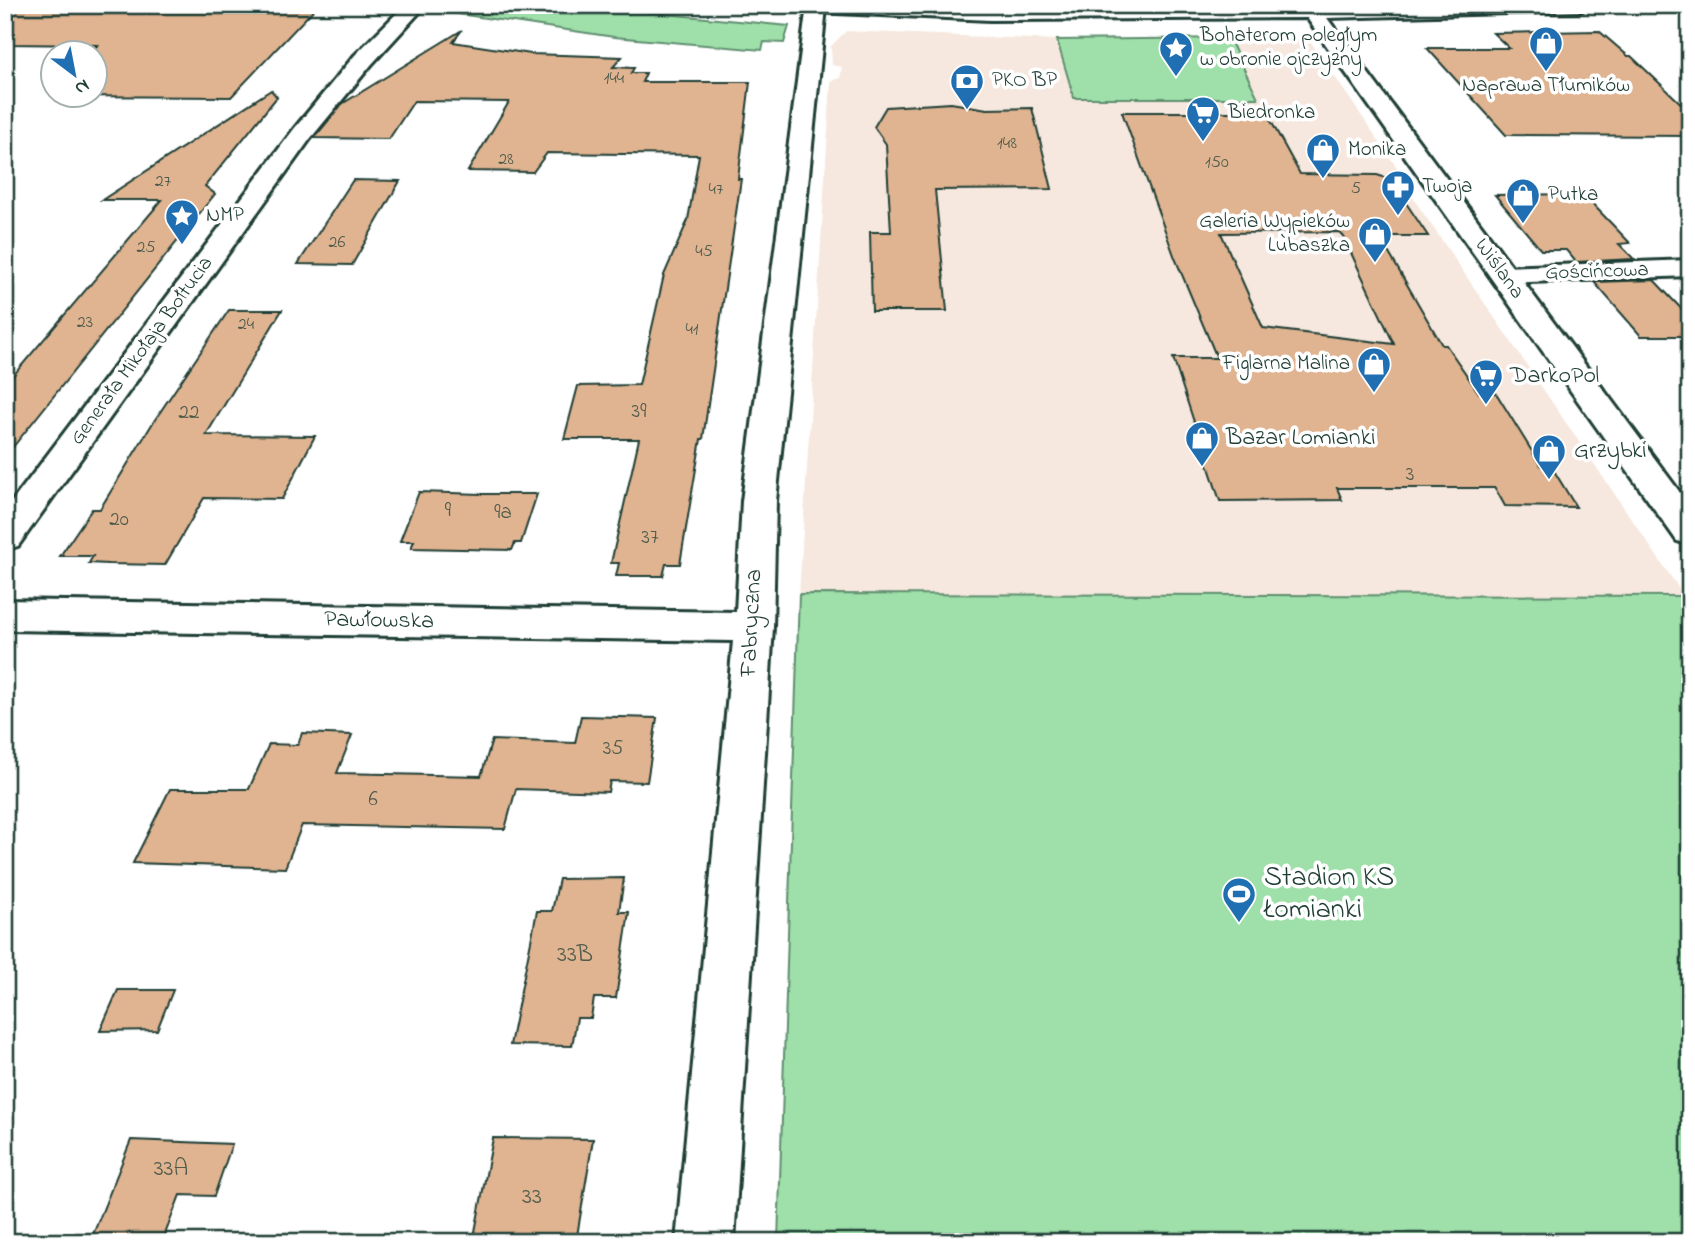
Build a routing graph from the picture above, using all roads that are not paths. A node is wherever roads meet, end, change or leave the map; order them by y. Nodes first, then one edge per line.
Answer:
1 (1581, 5) edge
2 (804, 6) edge
3 (413, 8) edge
4 (1311, 9) edge
5 (1690, 268) edge
6 (1504, 275) junction
7 (1690, 532) edge
8 (5, 537) edge
9 (5, 615) edge
10 (754, 626) junction
11 (705, 1242) edge

1 - 4 street
2 - 4 street
2 - 10 street, Fabryczna
3 - 8 street, Generała Mikołaja Bołtucia
4 - 6 street, Wiślana
5 - 6 street, Gościńcowa
6 - 7 street, Wiślana
9 - 10 street, Pawłowska
10 - 11 street, Fabryczna

